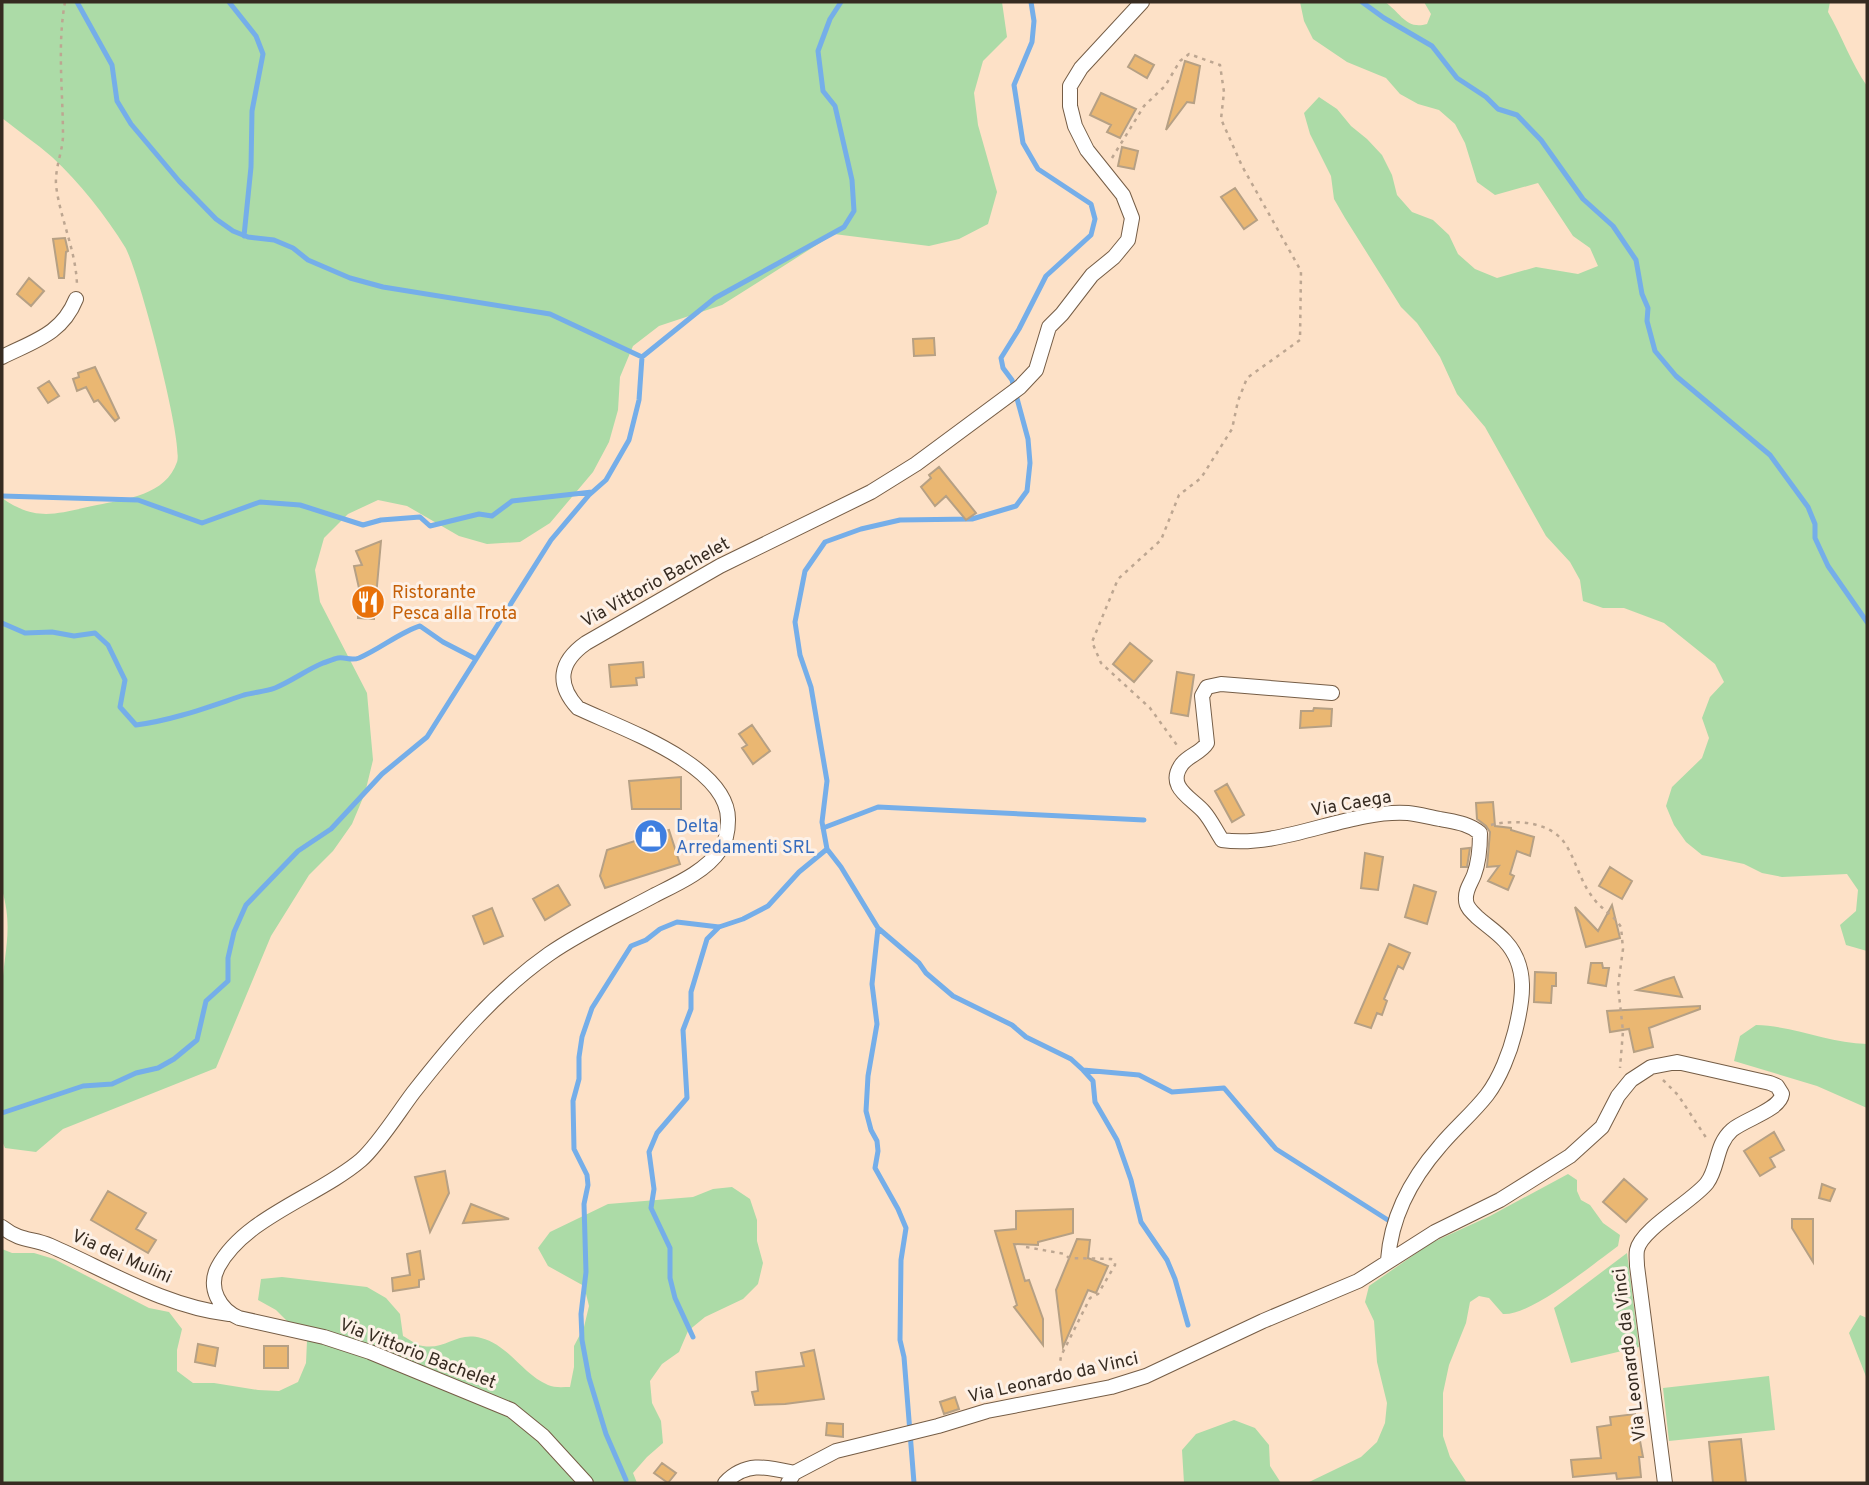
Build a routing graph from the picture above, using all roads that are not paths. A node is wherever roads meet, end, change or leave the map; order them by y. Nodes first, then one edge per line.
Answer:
1 (1142, 2) edge
2 (76, 299) road end
3 (2, 357) edge
4 (1332, 693) dead end
5 (2, 1227) edge
6 (1388, 1260) junction
7 (229, 1314) junction
8 (791, 1478) edge
9 (586, 1483) edge
10 (725, 1483) edge
11 (1665, 1483) edge

1 - 7 street, Via Vittorio Bachelet
2 - 3 street
4 - 6 street, Via Caega
5 - 7 street, Via dei Mulini
6 - 8 street, Via Leonardo da Vinci
6 - 11 street, Via Leonardo da Vinci
7 - 9 street, Via Vittorio Bachelet
8 - 10 street

